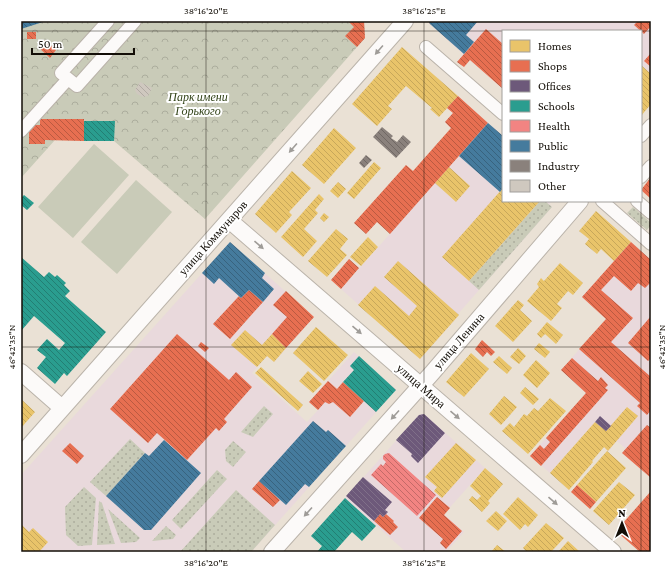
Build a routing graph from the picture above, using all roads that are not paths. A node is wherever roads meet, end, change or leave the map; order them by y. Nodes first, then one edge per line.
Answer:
1 (108, 21) edge
2 (135, 21) edge
3 (403, 22) edge
4 (426, 47) dead end
5 (68, 79) junction
6 (502, 113) edge
7 (651, 125) edge
8 (21, 131) edge
9 (642, 135) edge
10 (651, 166) edge
11 (642, 176) edge
12 (579, 202) edge
13 (606, 202) edge
14 (638, 202) edge
15 (616, 205) edge
16 (651, 213) edge
17 (229, 220) junction
18 (651, 244) edge
19 (21, 372) edge
20 (421, 385) junction
21 (62, 408) junction
22 (21, 455) edge
23 (272, 552) edge
24 (613, 552) edge

1 - 5 street
2 - 5 street
3 -> 17 street, улица Коммунаров
4 - 6 street
5 - 8 street
7 - 9 street
10 - 11 street
12 - 20 street, улица Ленина
13 - 15 street
14 - 16 street
15 - 18 street
17 -> 20 street, улица Мира
17 - 21 street, улица Коммунаров
19 - 21 street
20 -> 23 street, улица Ленина
20 -> 24 street, улица Мира
21 - 22 street, улица Коммунаров

